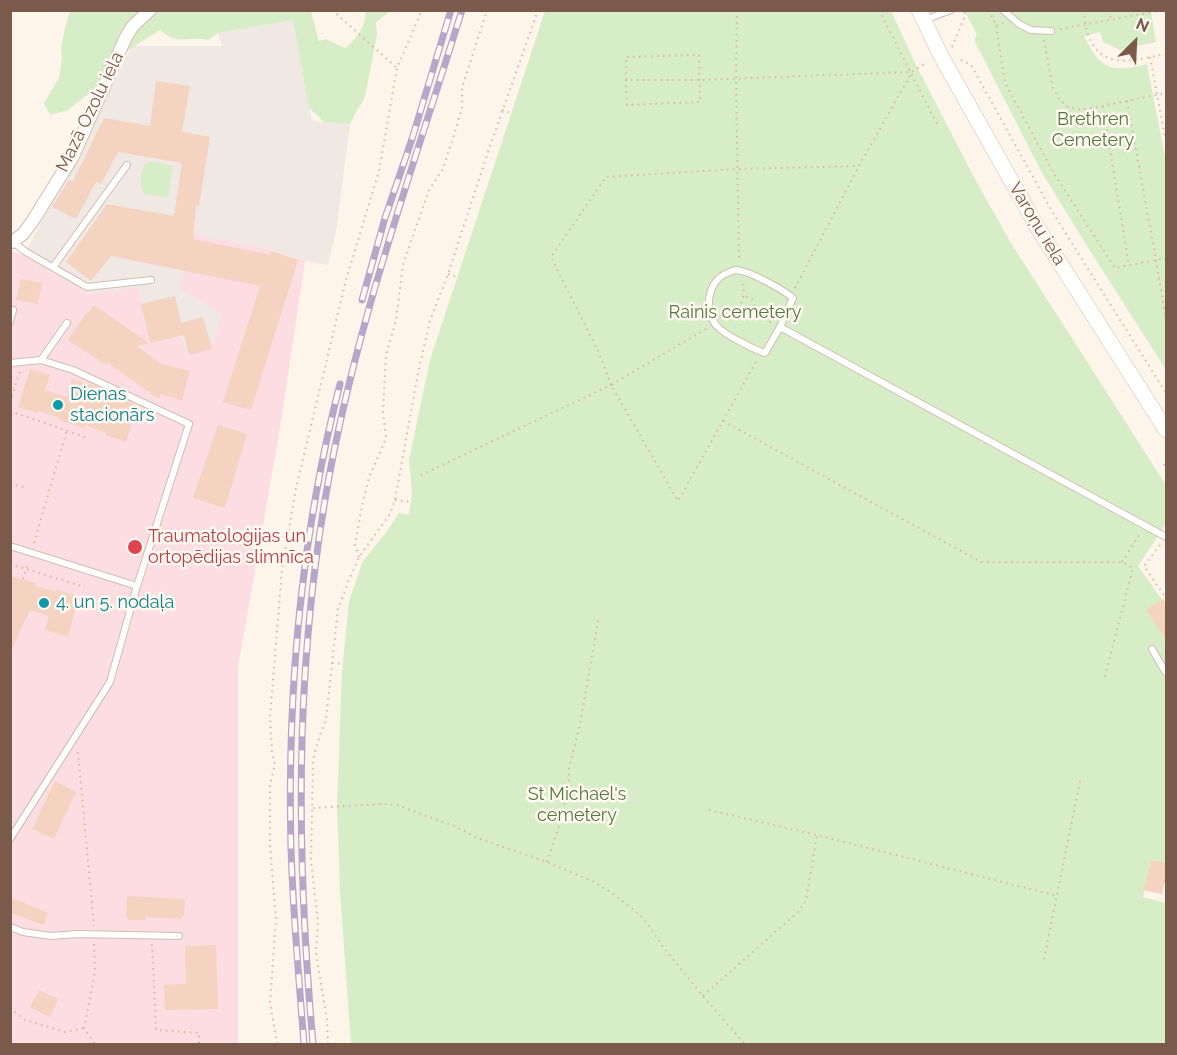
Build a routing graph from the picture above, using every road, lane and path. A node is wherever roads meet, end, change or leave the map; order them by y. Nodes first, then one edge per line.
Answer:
1 (150, 10) edge
2 (332, 10) edge
3 (422, 10) edge
4 (487, 10) edge
5 (538, 10) edge
6 (737, 10) edge
7 (879, 10) edge
8 (951, 10) edge
9 (964, 10) edge
10 (1004, 10) edge
11 (1084, 10) edge
12 (1109, 10) edge
13 (1164, 10) edge
14 (922, 16) edge
15 (1111, 20) junction
16 (1086, 25) junction
17 (996, 26) dead end
18 (1054, 30) joint
19 (1042, 31) junction
20 (947, 41) dead end
21 (1167, 54) edge
22 (948, 57) junction
23 (1150, 57) junction
24 (397, 68) junction
25 (912, 72) junction
26 (736, 78) junction
27 (626, 80) junction
28 (700, 80) junction
29 (1167, 93) edge
30 (1157, 95) junction
31 (1127, 101) junction
32 (1103, 106) junction
33 (502, 110) junction
34 (511, 113) dead end
35 (937, 124) dead end
36 (1167, 142) edge
37 (127, 165) dead end
38 (859, 166) junction
39 (737, 169) junction
40 (11, 242) edge
41 (1167, 258) edge
42 (1156, 261) junction
43 (1129, 266) junction
44 (53, 267) junction
45 (740, 270) junction
46 (448, 274) junction
47 (457, 277) dead end
48 (150, 280) dead end
49 (790, 296) junction
50 (744, 297) junction
51 (13, 310) dead end
52 (754, 313) junction
53 (735, 314) junction
54 (761, 317) dead end
55 (1167, 321) edge
56 (10, 322) edge
57 (67, 322) dead end
58 (715, 323) junction
59 (780, 327) junction
60 (761, 352) junction
61 (41, 360) junction
62 (23, 362) junction
63 (10, 363) edge
64 (611, 385) junction
65 (1167, 393) edge
66 (10, 402) edge
67 (10, 411) edge
68 (723, 421) junction
69 (66, 430) junction
70 (1167, 430) edge
71 (88, 438) dead end
72 (1164, 464) dead end
73 (1167, 470) edge
74 (421, 475) dead end
75 (10, 484) edge
76 (24, 487) dead end
77 (395, 500) junction
78 (411, 502) dead end
79 (1145, 526) junction
80 (1167, 537) edge
81 (1160, 545) dead end
82 (10, 546) edge
83 (31, 553) junction
84 (359, 557) junction
85 (1122, 562) junction
86 (10, 564) edge
87 (26, 569) junction
88 (23, 579) dead end
89 (137, 586) junction
90 (85, 587) dead end
91 (1167, 598) edge
92 (599, 616) dead end
93 (1152, 649) dead end
94 (332, 663) junction
95 (342, 664) dead end
96 (1167, 673) edge
97 (1104, 680) dead end
98 (77, 734) junction
99 (1080, 781) dead end
100 (313, 808) junction
101 (709, 810) dead end
102 (818, 835) junction
103 (10, 839) edge
104 (547, 862) junction
105 (1058, 896) junction
106 (10, 927) edge
107 (94, 934) junction
108 (151, 935) junction
109 (179, 936) dead end
110 (1044, 959) dead end
111 (703, 996) junction
112 (10, 1008) edge
113 (84, 1028) junction
114 (95, 1044) edge
115 (199, 1044) edge
116 (277, 1044) edge
117 (328, 1044) edge
118 (745, 1044) edge

1 - 40 street, Mazā Ozolu iela
2 - 24 path
3 - 24 path
4 - 84 path
5 - 33 path
6 - 26 path
7 - 25 path
8 - 14 lane
9 - 20 path
10 - 19 lane
11 - 16 path
12 - 15 path
13 - 15 path
14 - 22 street, Varoņu iela
15 - 16 path
16 - 18 path
16 - 23 path
17 - 43 path
18 - 19 lane
19 - 32 path
21 - 23 path
22 - 25 path
22 - 65 path
22 - 70 street, Varoņu iela
23 - 30 path
24 - 116 path
25 - 26 path
25 - 35 path
25 - 38 path
26 - 28 path
26 - 39 path
27 - 28 path
27 - 28 path
27 - 28 path
29 - 30 path
30 - 31 path
30 - 36 path
31 - 32 path
31 - 42 path
32 - 43 path
33 - 34 path
33 - 46 path
37 - 44 lane
38 - 39 path
38 - 49 path
39 - 45 path
39 - 64 path
40 - 44 lane
41 - 42 path
42 - 43 path
42 - 55 path
44 - 48 lane
45 - 49 lane
45 - 50 path
45 - 58 lane
46 - 47 path
46 - 77 path
49 - 59 lane
50 - 52 path
50 - 53 path
51 - 56 lane
52 - 53 path
52 - 54 path
53 - 58 path
57 - 61 lane
58 - 60 lane
58 - 64 path
59 - 60 lane
59 - 79 lane
60 - 68 path
61 - 62 lane
61 - 89 lane
62 - 63 lane
62 - 66 path
64 - 68 path
64 - 74 path
67 - 69 path
68 - 85 path
69 - 71 path
69 - 83 path
72 - 73 path
75 - 76 path
77 - 78 path
77 - 84 path
79 - 80 lane
79 - 85 path
81 - 91 path
82 - 83 lane
83 - 87 path
83 - 89 lane
84 - 94 path
85 - 97 path
86 - 87 path
87 - 88 path
87 - 90 path
89 - 98 lane
92 - 104 path
93 - 96 lane
94 - 95 path
94 - 100 path
98 - 103 lane
98 - 107 path
99 - 105 path
100 - 104 path
100 - 117 path
101 - 102 path
102 - 105 path
102 - 111 path
104 - 111 path
105 - 110 path
106 - 107 lane
107 - 108 lane
107 - 113 path
108 - 109 lane
108 - 115 path
111 - 118 path
112 - 113 path
113 - 114 path

